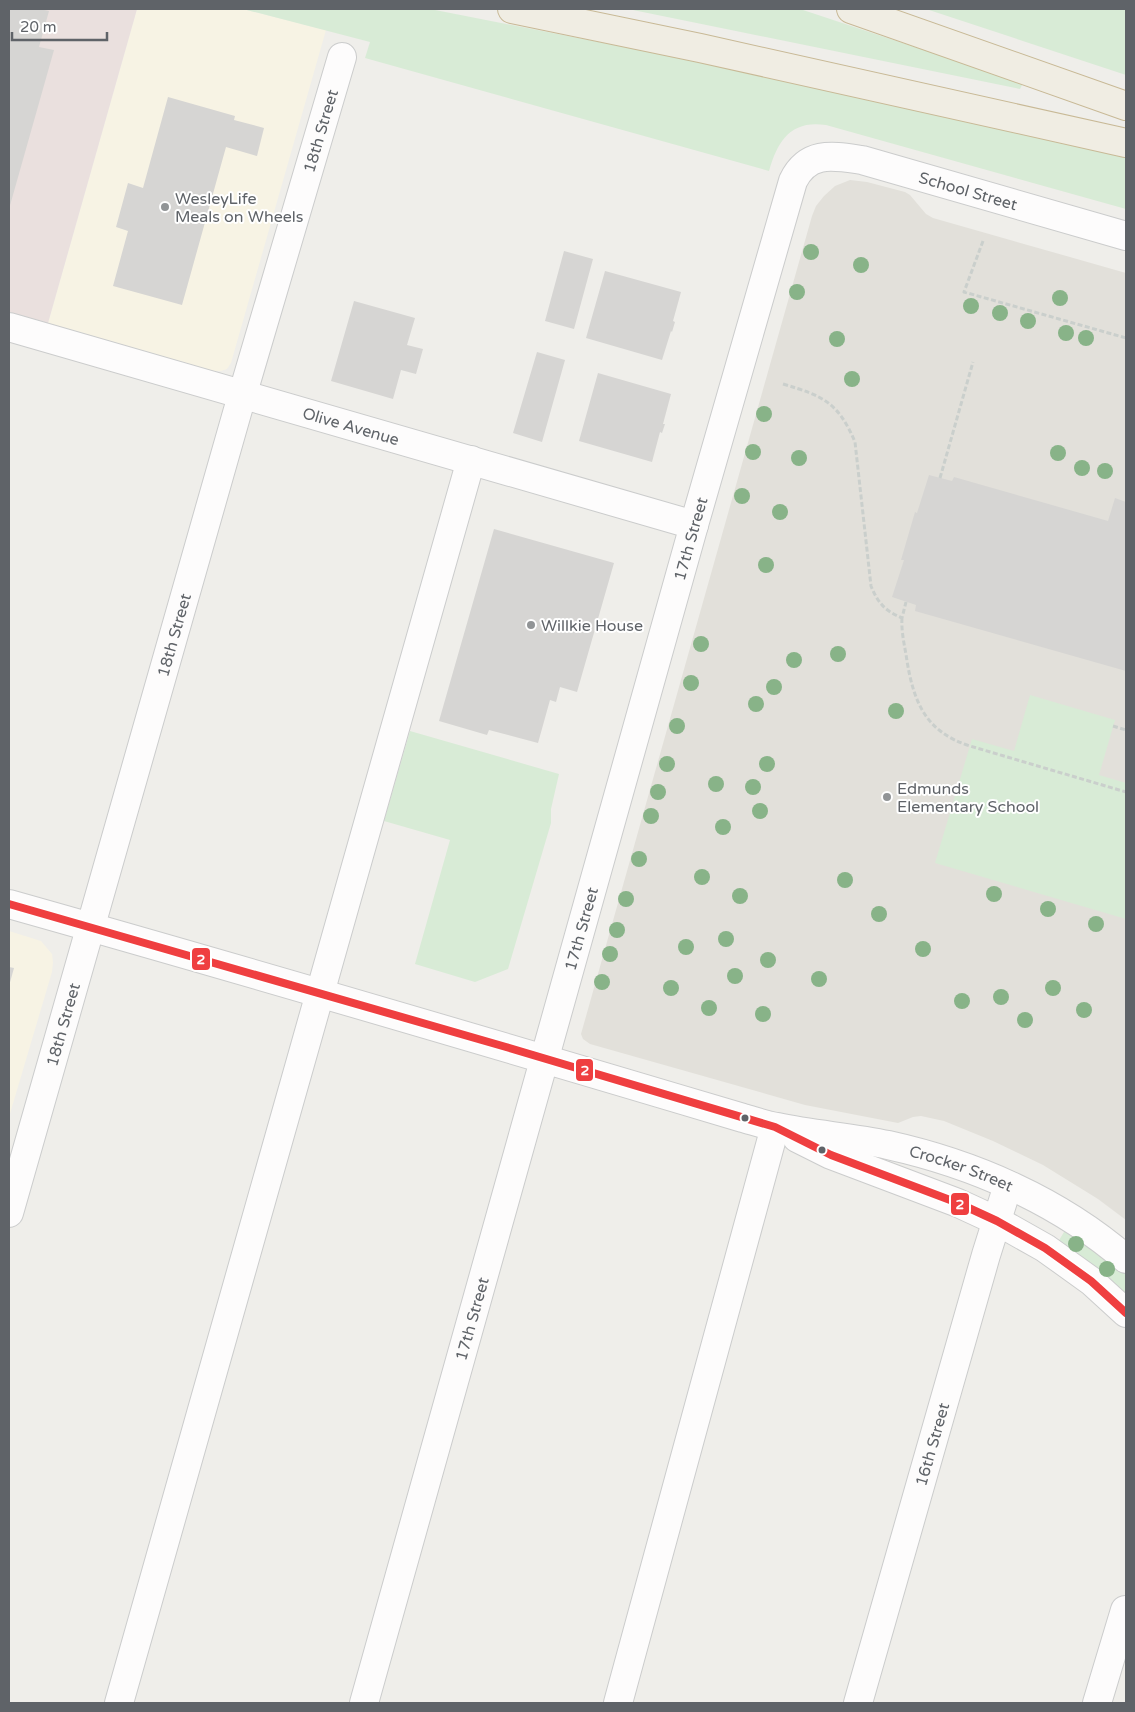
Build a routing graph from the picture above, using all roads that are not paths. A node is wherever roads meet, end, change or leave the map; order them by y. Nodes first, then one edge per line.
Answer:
1 (512, 9) edge
2 (851, 9) edge
3 (342, 57) dead end
4 (1126, 106) edge
5 (1126, 143) edge
6 (810, 162) joint
7 (1126, 236) edge
8 (9, 327) edge
9 (243, 395) junction
10 (471, 460) junction
11 (694, 525) junction
12 (9, 904) edge
13 (90, 926) junction
14 (320, 993) junction
15 (545, 1058) junction
16 (775, 1127) junction
17 (1008, 1185) junction
18 (9, 1213) edge
19 (997, 1221) junction
20 (1126, 1259) edge
21 (1126, 1313) edge
22 (1125, 1610) edge
23 (119, 1703) edge
24 (364, 1703) edge
25 (618, 1703) edge
26 (858, 1703) edge
27 (1098, 1703) edge

1 - 5 highway
2 - 4 highway
3 - 9 street, 18th Street
6 - 7 street, School Street
6 - 11 street, 17th Street
8 - 9 street, Olive Avenue
9 - 10 street, Olive Avenue
9 - 13 street, 18th Street
10 - 11 street, Olive Avenue
10 - 14 street
11 - 15 street, 17th Street
12 - 13 street, Crocker Street
13 - 14 street, Crocker Street
13 - 18 street, 18th Street
14 - 15 street, Crocker Street
14 - 23 street
15 - 16 street, Crocker Street
15 - 24 street, 17th Street
16 - 17 street, Crocker Street
16 - 19 street, Crocker Street
16 - 25 street
17 - 19 street, 16th Street
17 - 20 street, Crocker Street
19 - 21 street, Crocker Street
19 - 26 street, 16th Street
22 - 27 street

